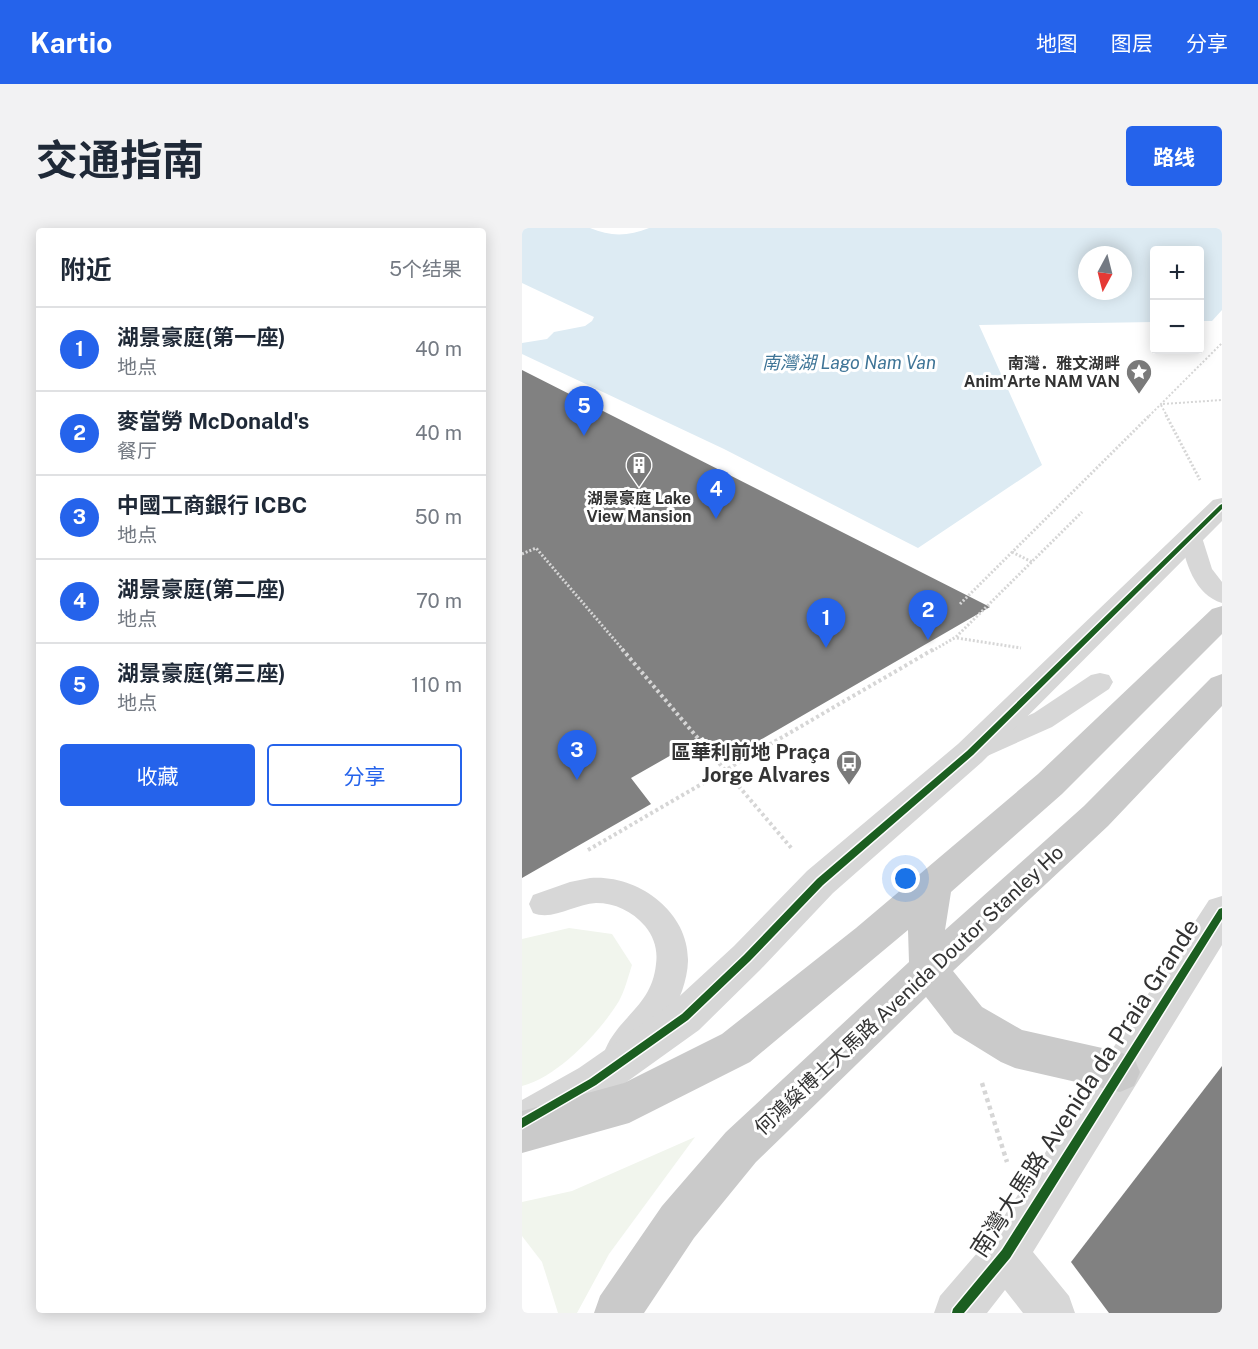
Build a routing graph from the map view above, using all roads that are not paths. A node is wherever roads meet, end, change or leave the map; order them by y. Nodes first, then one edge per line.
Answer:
1 (1222, 506) edge
2 (1192, 536) junction
3 (1222, 595) edge
4 (1222, 616) edge
5 (1100, 682) dead end
6 (1222, 686) edge
7 (970, 753) junction
8 (934, 884) junction
9 (544, 904) dead end
10 (1222, 912) edge
11 (929, 970) junction
12 (1120, 1072) junction
13 (592, 1082) junction
14 (522, 1123) edge
15 (522, 1132) edge
16 (1016, 1238) junction
17 (616, 1313) edge
18 (957, 1313) edge
19 (1052, 1313) edge

1 - 2 street
2 - 3 lane
2 - 7 street
4 - 8 main road
5 - 7 lane
6 - 11 main road, 何鴻燊博士大馬路 Avenida Doutor Stanley Ho
7 - 13 street
8 - 11 main road
8 - 15 main road
9 - 13 lane
10 - 12 street, 南灣大馬路 Avenida da Praia Grande
11 - 12 main road
11 - 17 main road, 何鴻燊博士大馬路 Avenida Doutor Stanley Ho
12 - 16 street, 南灣大馬路 Avenida da Praia Grande
13 - 14 street
16 - 18 street, 南灣大馬路 Avenida da Praia Grande
16 - 19 street

